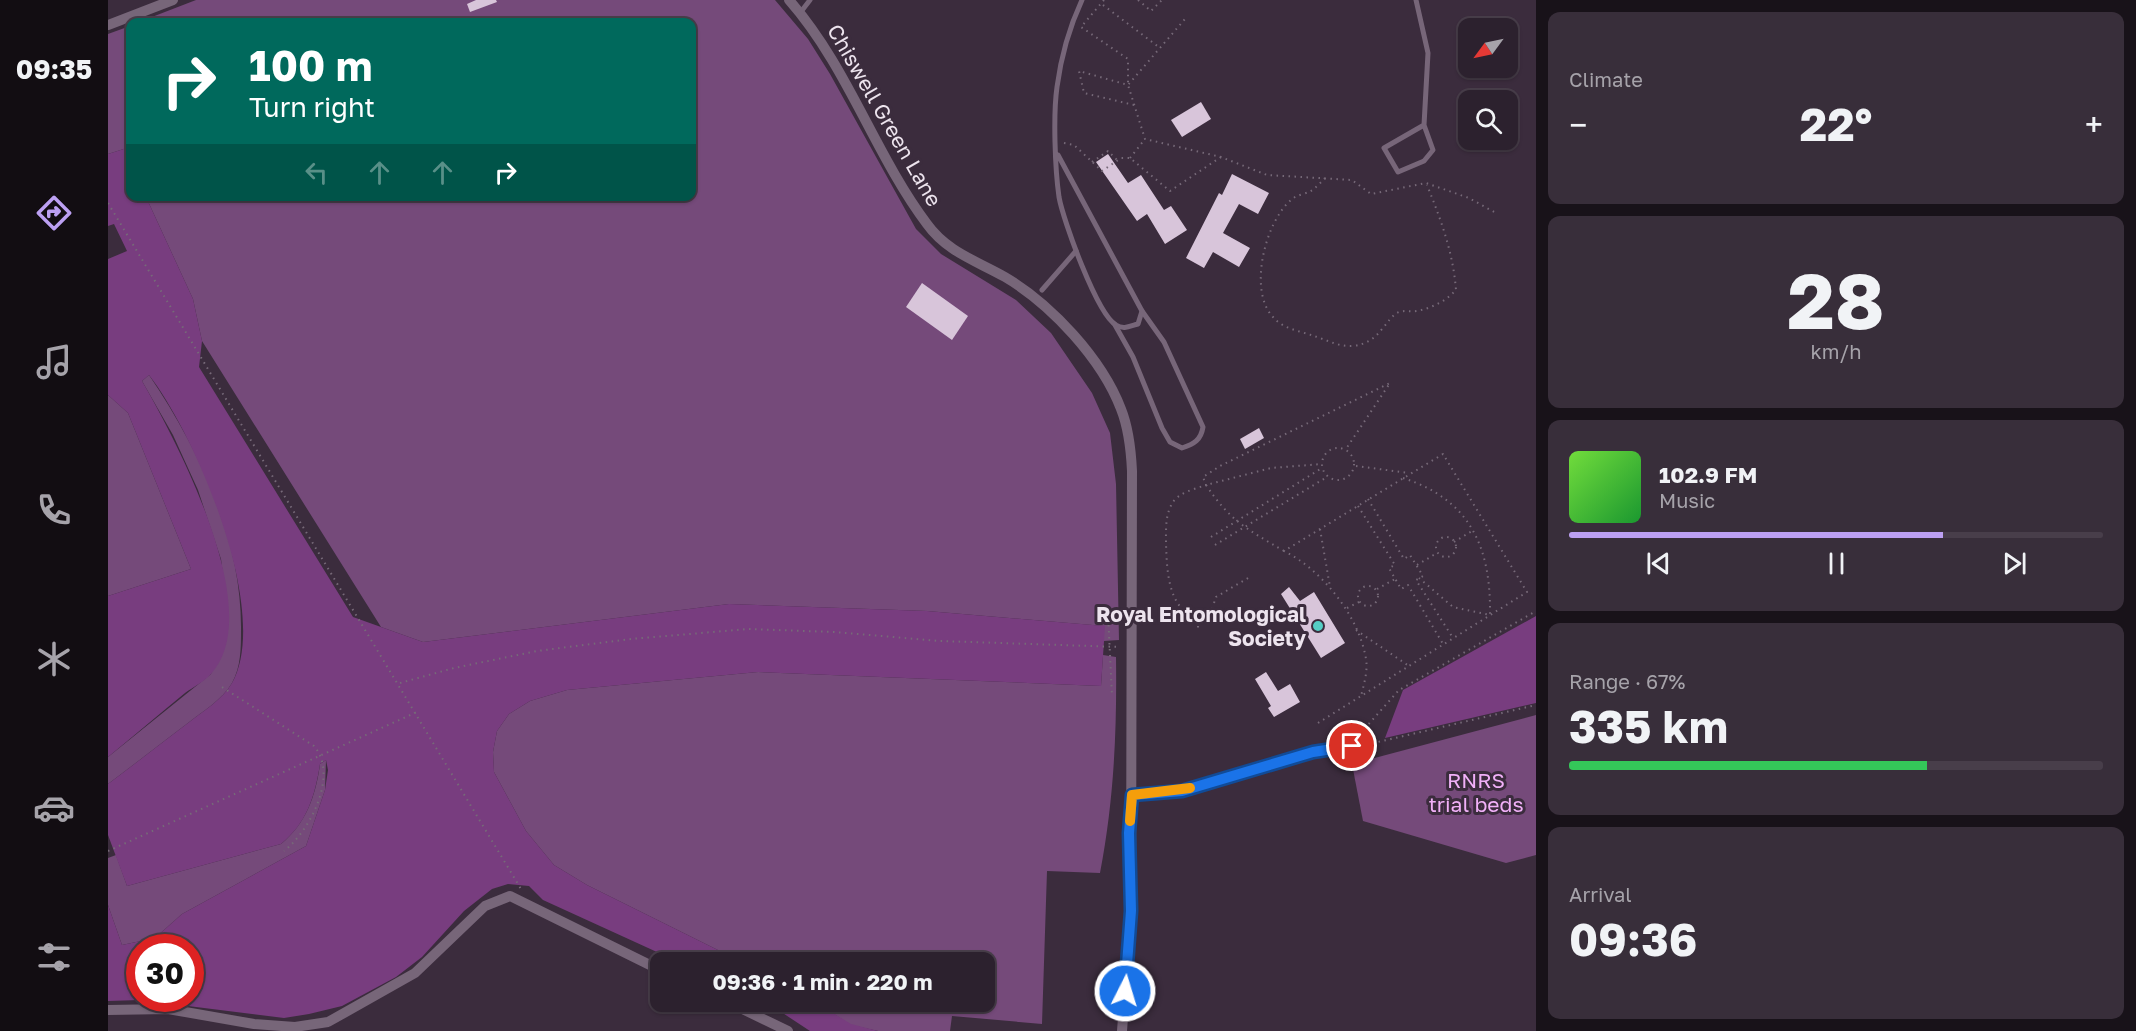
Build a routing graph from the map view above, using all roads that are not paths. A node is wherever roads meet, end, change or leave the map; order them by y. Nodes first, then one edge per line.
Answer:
1 (173, 0) edge
2 (789, 0) edge
3 (810, 0) edge
4 (1082, 0) edge
5 (1416, 0) edge
6 (800, 13) junction
7 (126, 18) edge
8 (126, 18) edge
9 (108, 25) edge
10 (1424, 125) junction
11 (1058, 155) junction
12 (1076, 250) junction
13 (1042, 290) dead end
14 (1142, 311) junction
15 (1115, 324) junction
16 (1352, 746) road end
17 (1132, 795) junction
18 (650, 965) edge
19 (108, 1010) edge
20 (749, 1012) edge
21 (788, 1031) edge
22 (1122, 1031) edge

1 - 8 street
2 - 6 street, Chiswell Green Lane
3 - 6 lane
4 - 11 lane
5 - 10 lane
6 - 17 street, Chiswell Green Lane
7 - 9 street
10 - 10 lane
11 - 12 lane
11 - 14 lane
12 - 13 lane
12 - 15 lane
14 - 15 lane
14 - 15 lane
16 - 17 lane
17 - 22 street, Chiswell Green Lane
18 - 19 street
20 - 21 street

